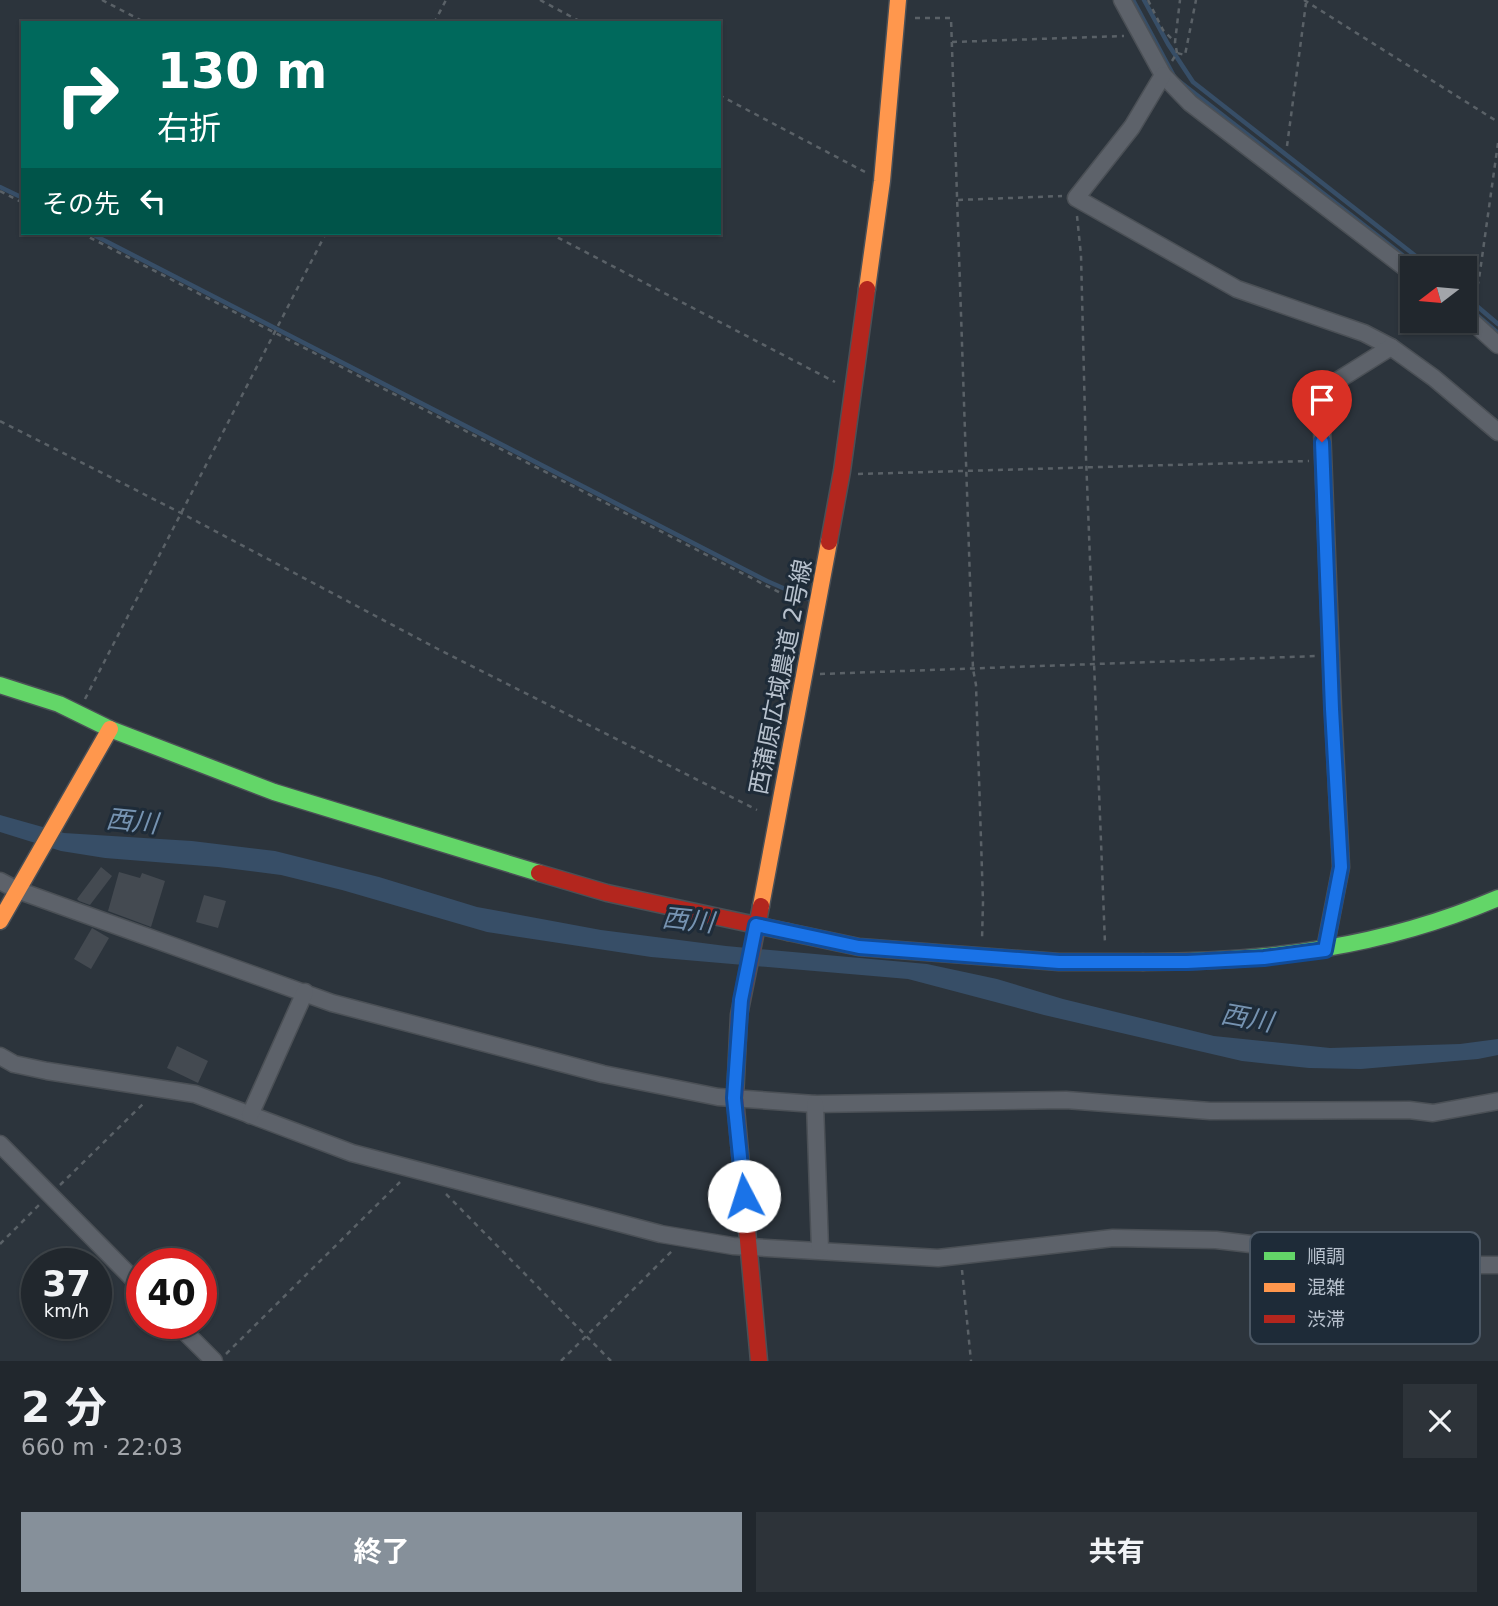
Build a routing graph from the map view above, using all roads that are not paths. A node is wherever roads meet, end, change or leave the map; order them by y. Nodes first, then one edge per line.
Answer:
1 (898, 0) edge
2 (1122, 0) edge
3 (1163, 75) junction
4 (1400, 264) edge
5 (1477, 326) edge
6 (1498, 345) edge
7 (1391, 347) junction
8 (1498, 432) edge
9 (0, 685) edge
10 (110, 729) junction
11 (0, 881) edge
12 (18, 890) junction
13 (1498, 898) edge
14 (0, 921) edge
15 (755, 931) junction
16 (1325, 950) junction
17 (305, 992) junction
18 (0, 1056) edge
19 (734, 1098) junction
20 (1498, 1101) edge
21 (815, 1104) junction
22 (250, 1115) junction
23 (0, 1144) edge
24 (1250, 1244) edge
25 (748, 1245) junction
26 (820, 1249) junction
27 (1480, 1265) edge
28 (1498, 1265) edge
29 (126, 1272) edge
30 (193, 1339) edge
31 (216, 1361) edge
32 (759, 1361) edge

1 - 15 street, 西蒲原広域農道 2号線
2 - 3 street
3 - 4 street
3 - 7 street
5 - 6 street
7 - 8 street
7 - 16 street
9 - 10 street
10 - 12 street
10 - 15 street
11 - 12 street
12 - 14 street
12 - 17 street
13 - 16 street
15 - 16 street
15 - 19 street, 西蒲原広域農道 2号線
17 - 19 street
17 - 22 street
18 - 22 street
19 - 21 street
19 - 25 street, 西蒲原広域農道 2号線
20 - 21 street
21 - 26 street
22 - 25 street
23 - 29 street
24 - 26 street
25 - 26 street
25 - 32 street, 西蒲原広域農道 2号線
27 - 28 street
30 - 31 street

